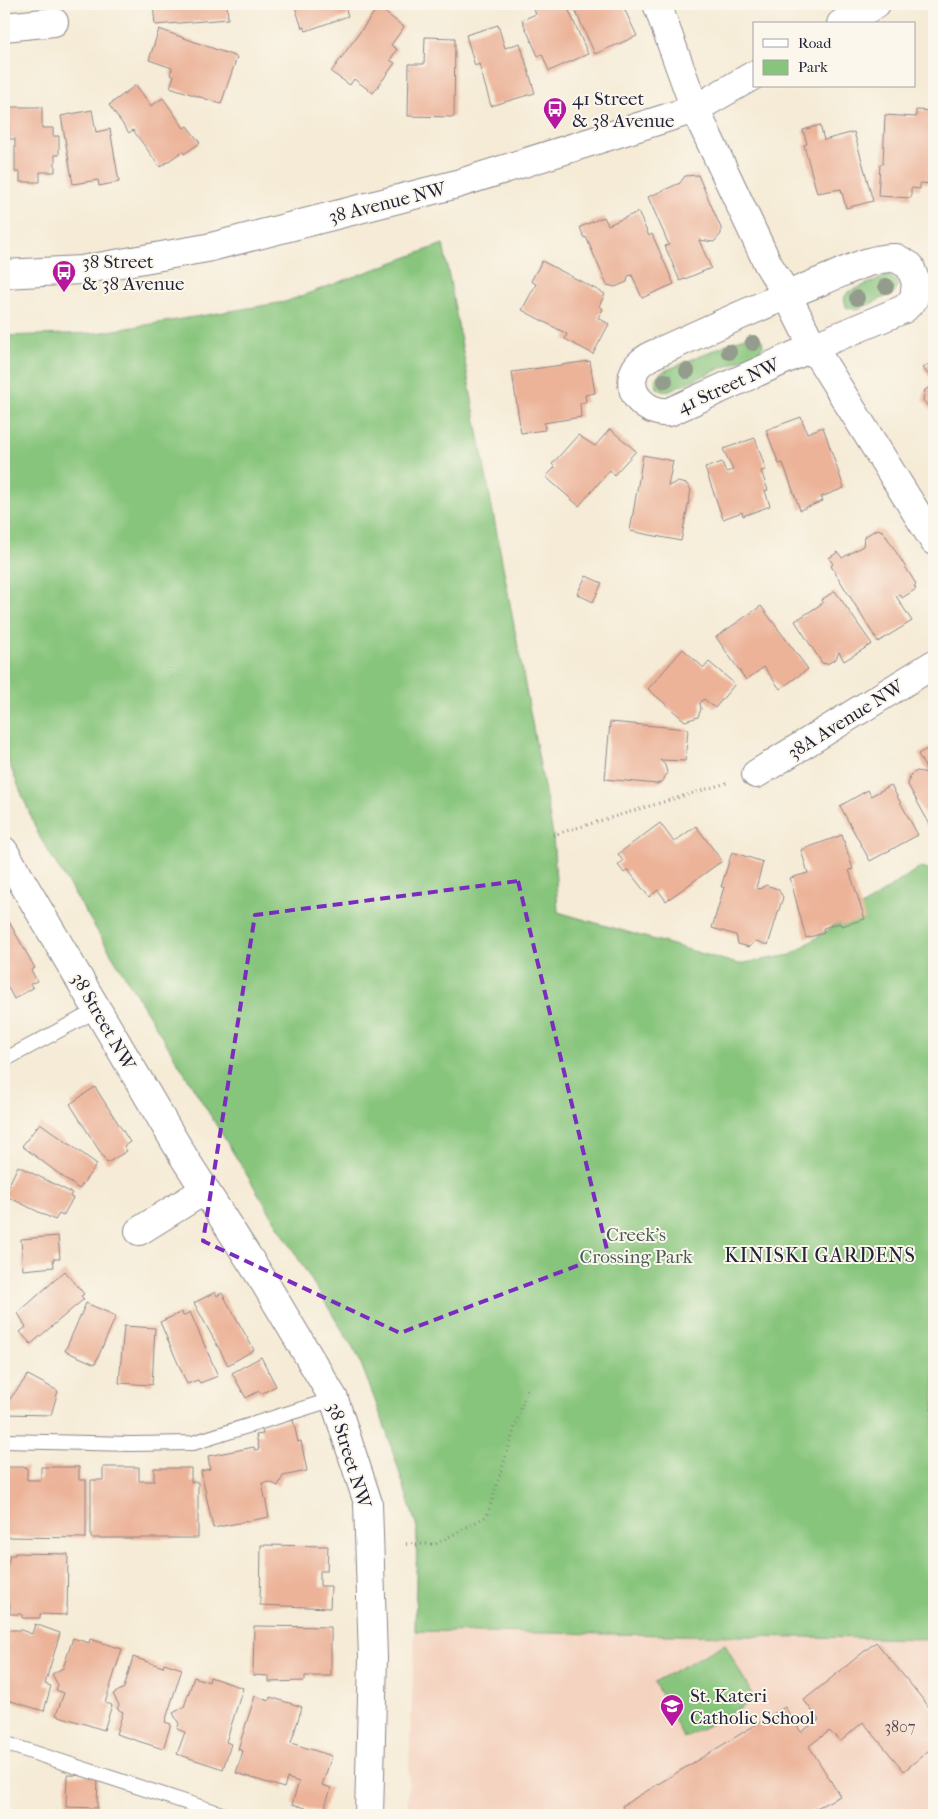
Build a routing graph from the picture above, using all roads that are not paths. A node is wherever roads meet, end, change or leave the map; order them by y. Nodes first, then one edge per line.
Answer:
1 (657, 4) edge
2 (876, 4) edge
3 (54, 22) dead end
4 (844, 22) edge
5 (4, 27) edge
6 (753, 75) edge
7 (695, 109) junction
8 (4, 274) edge
9 (787, 295) junction
10 (813, 347) junction
11 (934, 541) edge
12 (934, 664) edge
13 (756, 774) road end
14 (4, 851) edge
15 (97, 1010) junction
16 (4, 1060) edge
17 (205, 1190) junction
18 (139, 1231) dead end
19 (334, 1399) junction
20 (4, 1441) edge
21 (4, 1742) edge
22 (225, 1815) edge
23 (370, 1815) edge

1 - 7 street
2 - 4 street
3 - 5 street
6 - 7 street, 38 Avenue NW
7 - 8 street, 38 Avenue NW
7 - 9 street
9 - 10 street
9 - 10 street, 41 Street NW
9 - 10 street, 41 Street NW
10 - 11 street
12 - 13 street, 38A Avenue NW
14 - 15 street, 38 Street NW
15 - 16 lane
15 - 17 street, 38 Street NW
17 - 18 street
17 - 19 street, 38 Street NW
19 - 20 lane
19 - 23 street, 38 Street NW
21 - 22 lane

